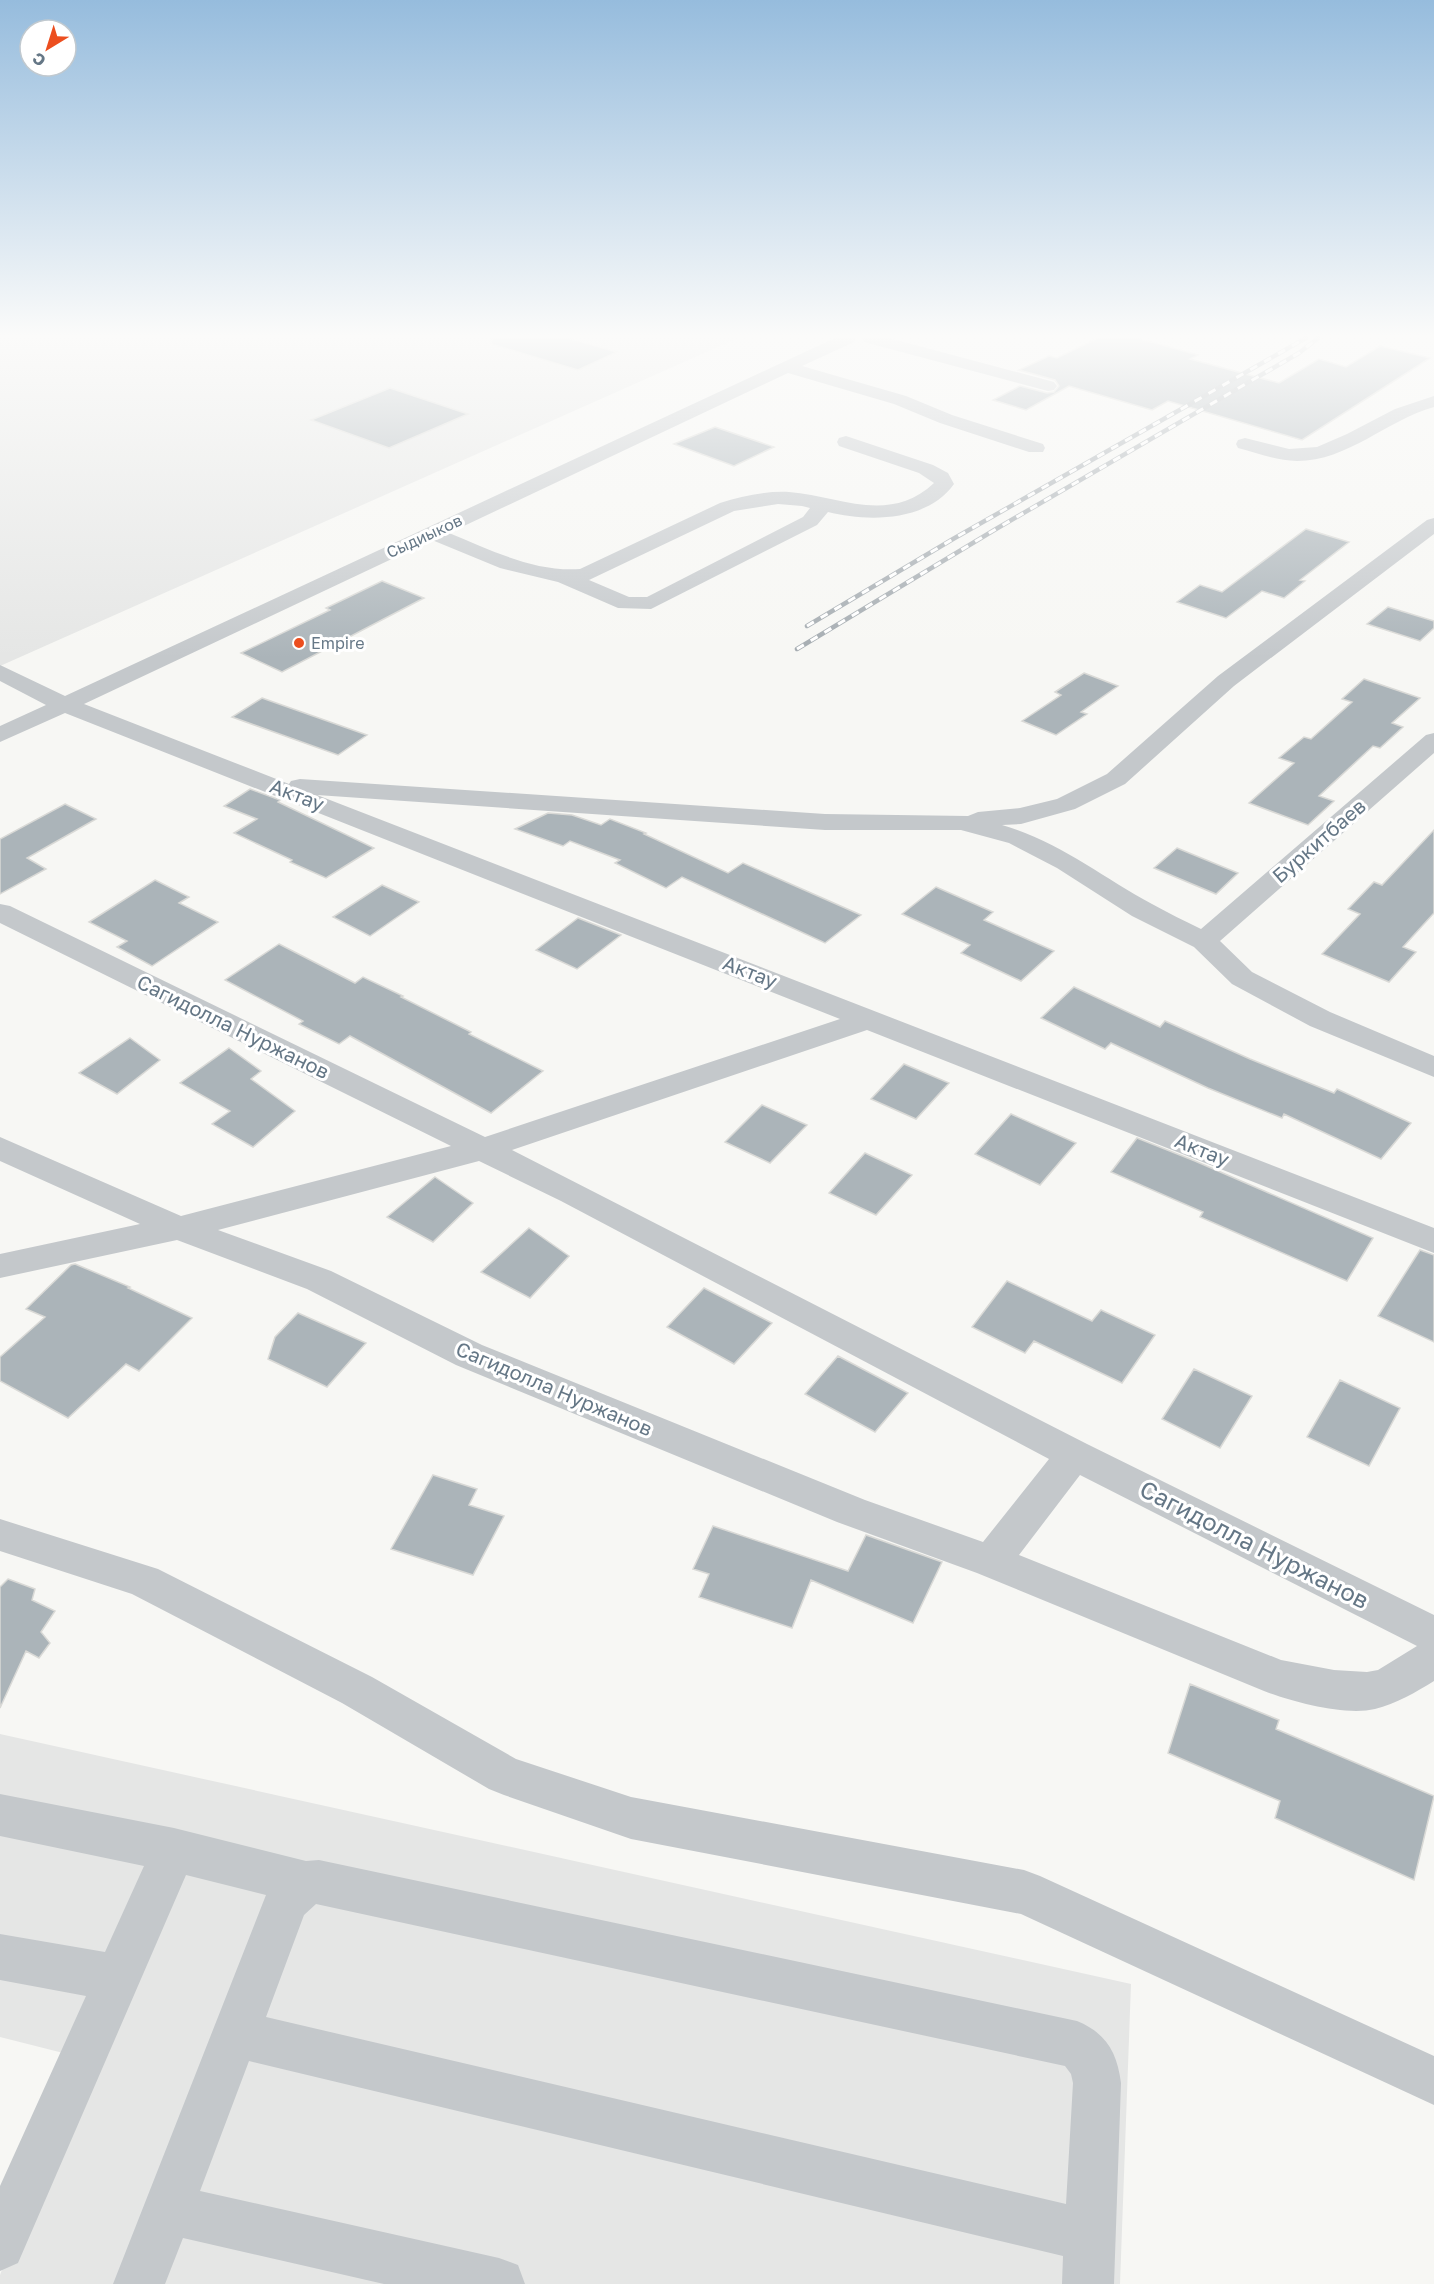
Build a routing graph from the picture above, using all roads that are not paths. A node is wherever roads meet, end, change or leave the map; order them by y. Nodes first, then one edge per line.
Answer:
1 (621, 445) edge
2 (854, 445) edge
3 (1025, 445) edge
4 (1247, 445) edge
5 (1336, 445) edge
6 (1036, 448) dead end
7 (817, 501) junction
8 (1434, 524) edge
9 (432, 533) junction
10 (566, 578) junction
11 (0, 672) edge
12 (65, 705) junction
13 (0, 735) edge
14 (1434, 740) edge
15 (270, 784) junction
16 (962, 822) junction
17 (0, 912) edge
18 (1204, 941) junction
19 (871, 1019) junction
20 (1434, 1067) edge
21 (0, 1148) edge
22 (483, 1149) junction
23 (179, 1228) junction
24 (1434, 1241) edge
25 (0, 1266) edge
26 (1074, 1455) junction
27 (0, 1535) edge
28 (991, 1561) junction
29 (1434, 1635) edge
30 (1434, 1658) edge
31 (0, 1815) edge
32 (174, 1850) junction
33 (306, 1883) junction
34 (0, 1957) edge
35 (117, 1978) junction
36 (235, 2034) junction
37 (1434, 2081) edge
38 (168, 2209) junction
39 (1090, 2236) junction
40 (0, 2245) edge
41 (139, 2284) edge
42 (499, 2284) edge
43 (1088, 2284) edge

1 - 9 street, Сыдиыков
2 - 7 street
3 - 6 street
4 - 5 street
7 - 10 street
7 - 10 street
8 - 16 street
9 - 10 street
9 - 12 street, Сыдиыков
11 - 12 street, Актау
12 - 13 street, Сыдиыков
12 - 15 street, Актау
14 - 18 street, Буркитбаев
15 - 16 street
15 - 19 street, Актау
16 - 18 street
17 - 22 street, Сагидолла Нуржанов
18 - 20 street
19 - 22 street
19 - 24 street, Актау
21 - 23 street, Сагидолла Нуржанов
22 - 23 street
22 - 26 street, Сагидолла Нуржанов
23 - 25 street
23 - 28 street, Сагидолла Нуржанов
26 - 28 street
26 - 29 street, Сагидолла Нуржанов
27 - 37 street
28 - 30 street, Сагидолла Нуржанов
31 - 32 street
32 - 33 street
32 - 35 street
33 - 36 street
33 - 39 street
34 - 35 street
35 - 40 street
36 - 38 street
36 - 39 street
38 - 41 street
38 - 42 street
39 - 43 street

